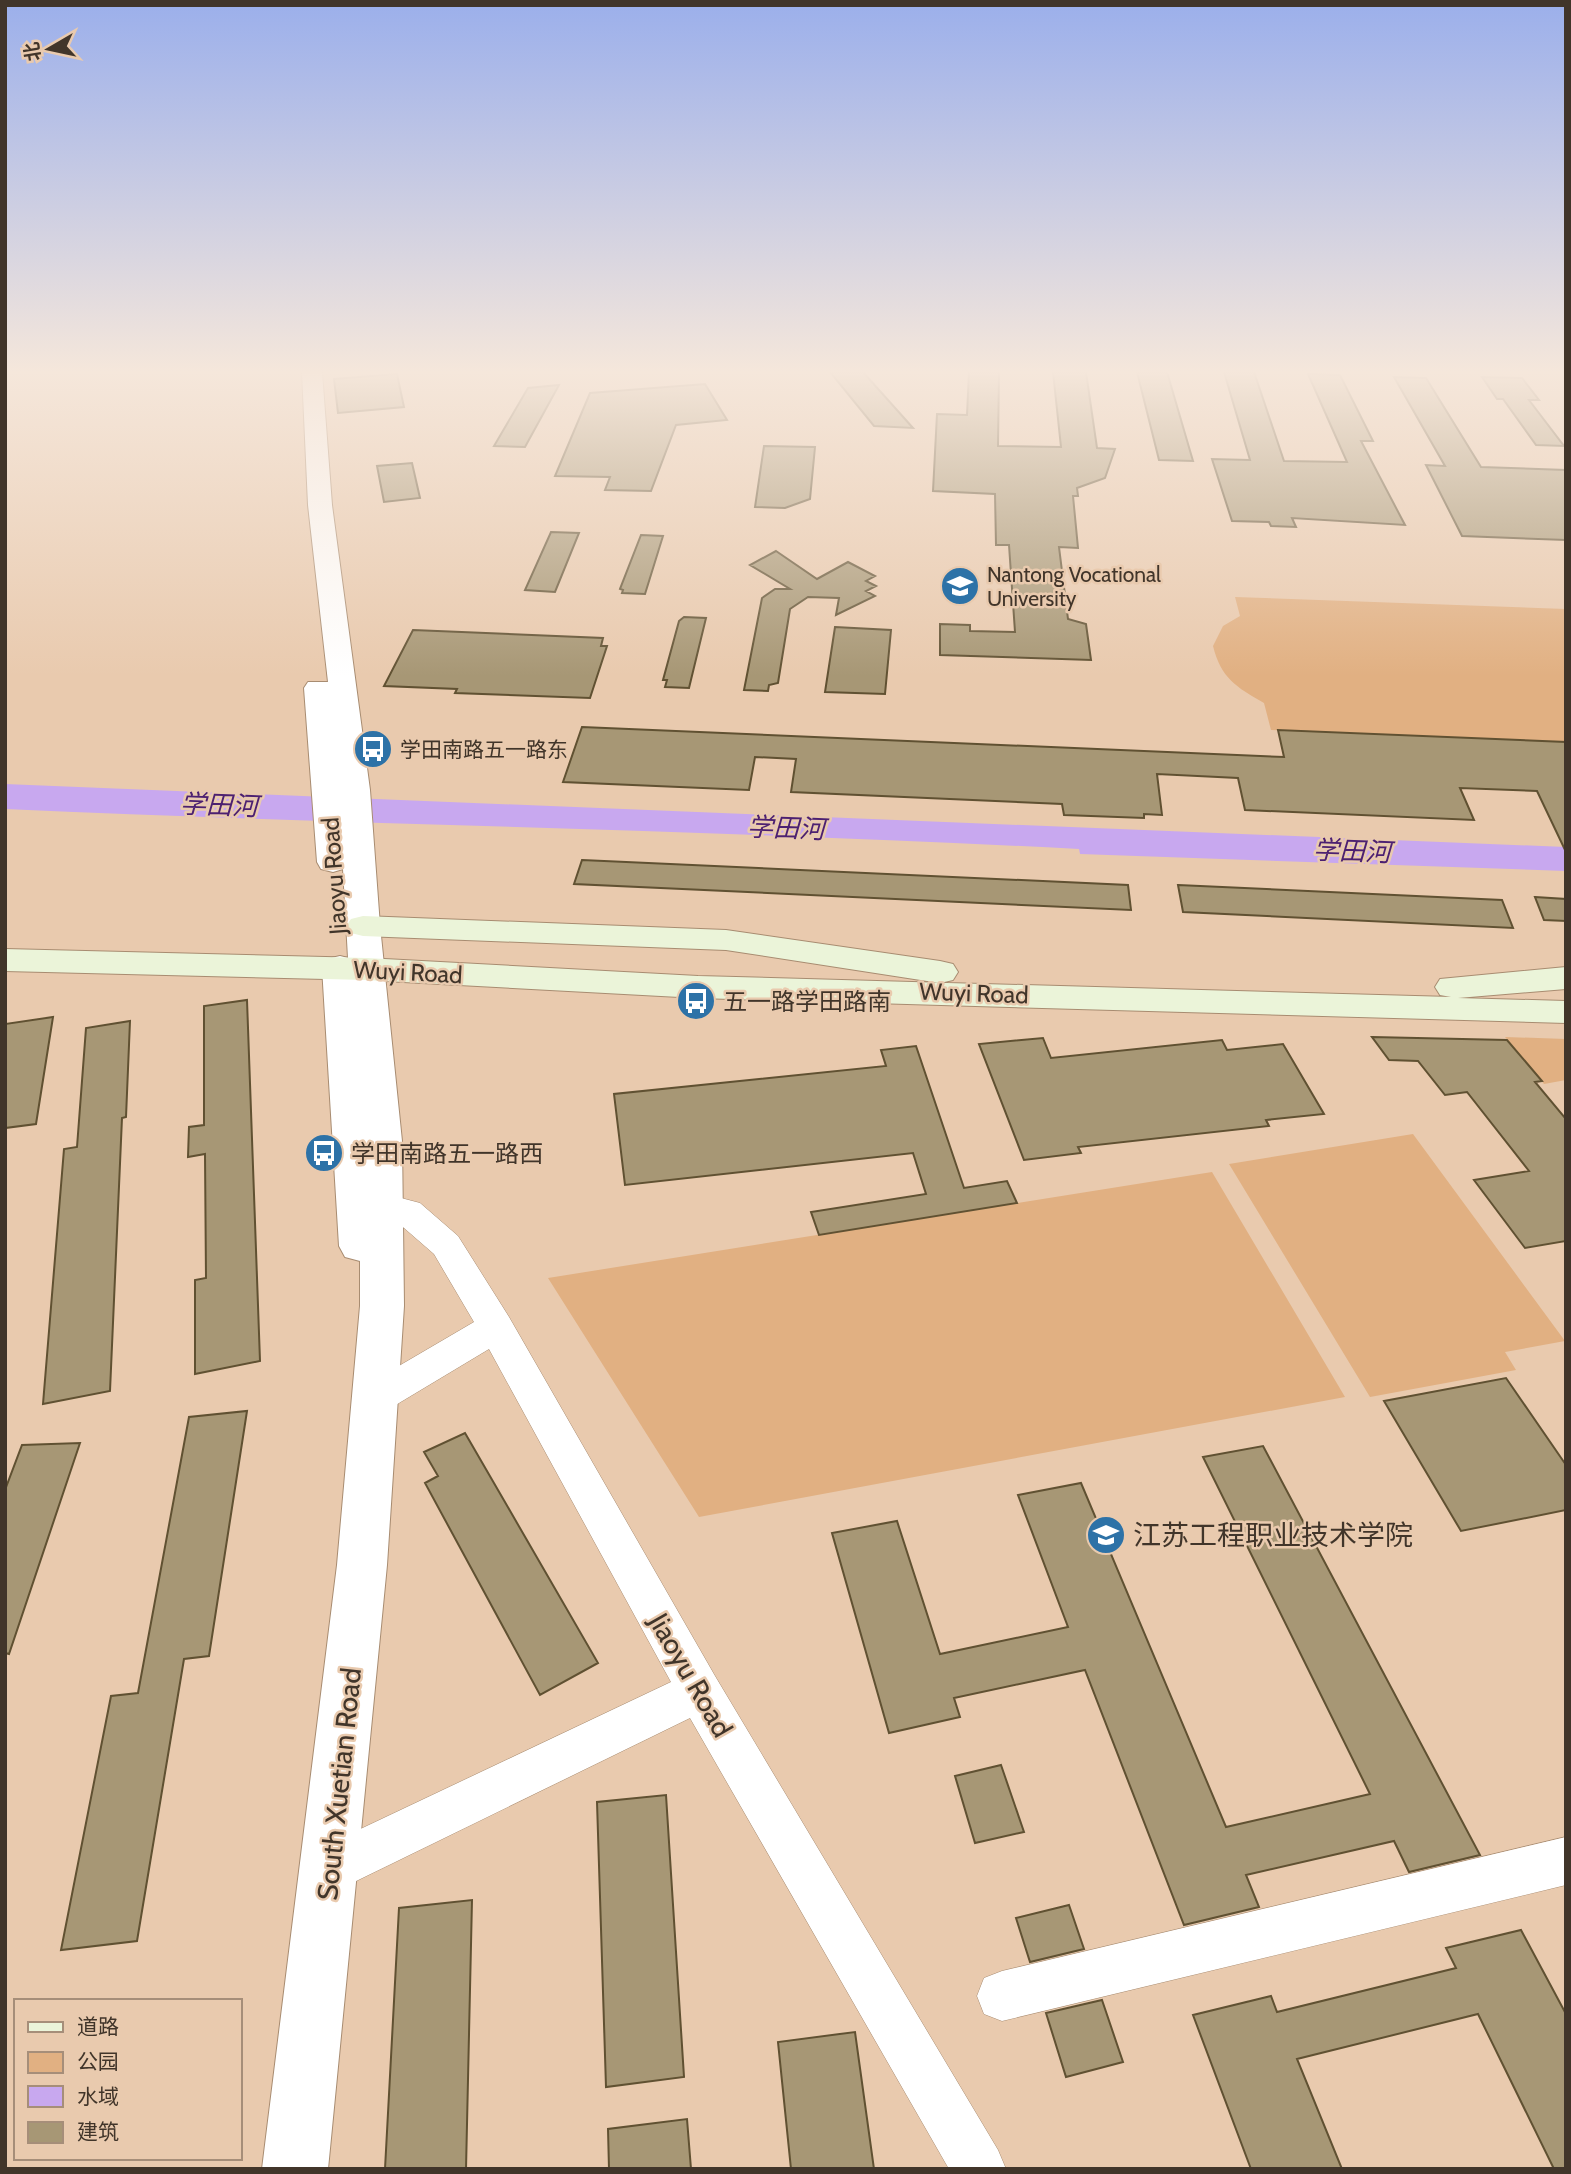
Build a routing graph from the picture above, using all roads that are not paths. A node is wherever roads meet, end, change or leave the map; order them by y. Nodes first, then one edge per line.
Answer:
1 (307, 473) edge
2 (312, 473) edge
3 (312, 505) junction
4 (5, 944) edge
5 (355, 953) junction
6 (5, 960) edge
7 (1566, 978) edge
8 (1566, 988) edge
9 (1397, 992) junction
10 (1566, 1012) edge
11 (382, 1205) junction
12 (495, 1327) junction
13 (376, 1398) junction
14 (699, 1691) junction
15 (1566, 1861) edge
16 (331, 1868) junction
17 (1002, 1996) dead end
18 (295, 2169) edge
19 (979, 2169) edge

1 - 3 street, Jiaoyu Road
2 - 3 street, Jiaoyu Road
3 - 5 street, Jiaoyu Road
4 - 5 main road, Wuyi Road
5 - 6 main road, Wuyi Road
5 - 9 main road, Wuyi Road
5 - 10 main road, Wuyi Road
5 - 11 street, Jiaoyu Road
5 - 13 street, Jiaoyu Road
7 - 9 main road
8 - 9 main road, Wuyi Road
11 - 12 street, Jiaoyu Road
11 - 13 street, Jiaoyu Road
12 - 13 street
12 - 14 street, Jiaoyu Road
13 - 16 street, South Xuetian Road
14 - 16 street
14 - 19 street, Jiaoyu Road
15 - 17 street
16 - 18 street, South Xuetian Road

